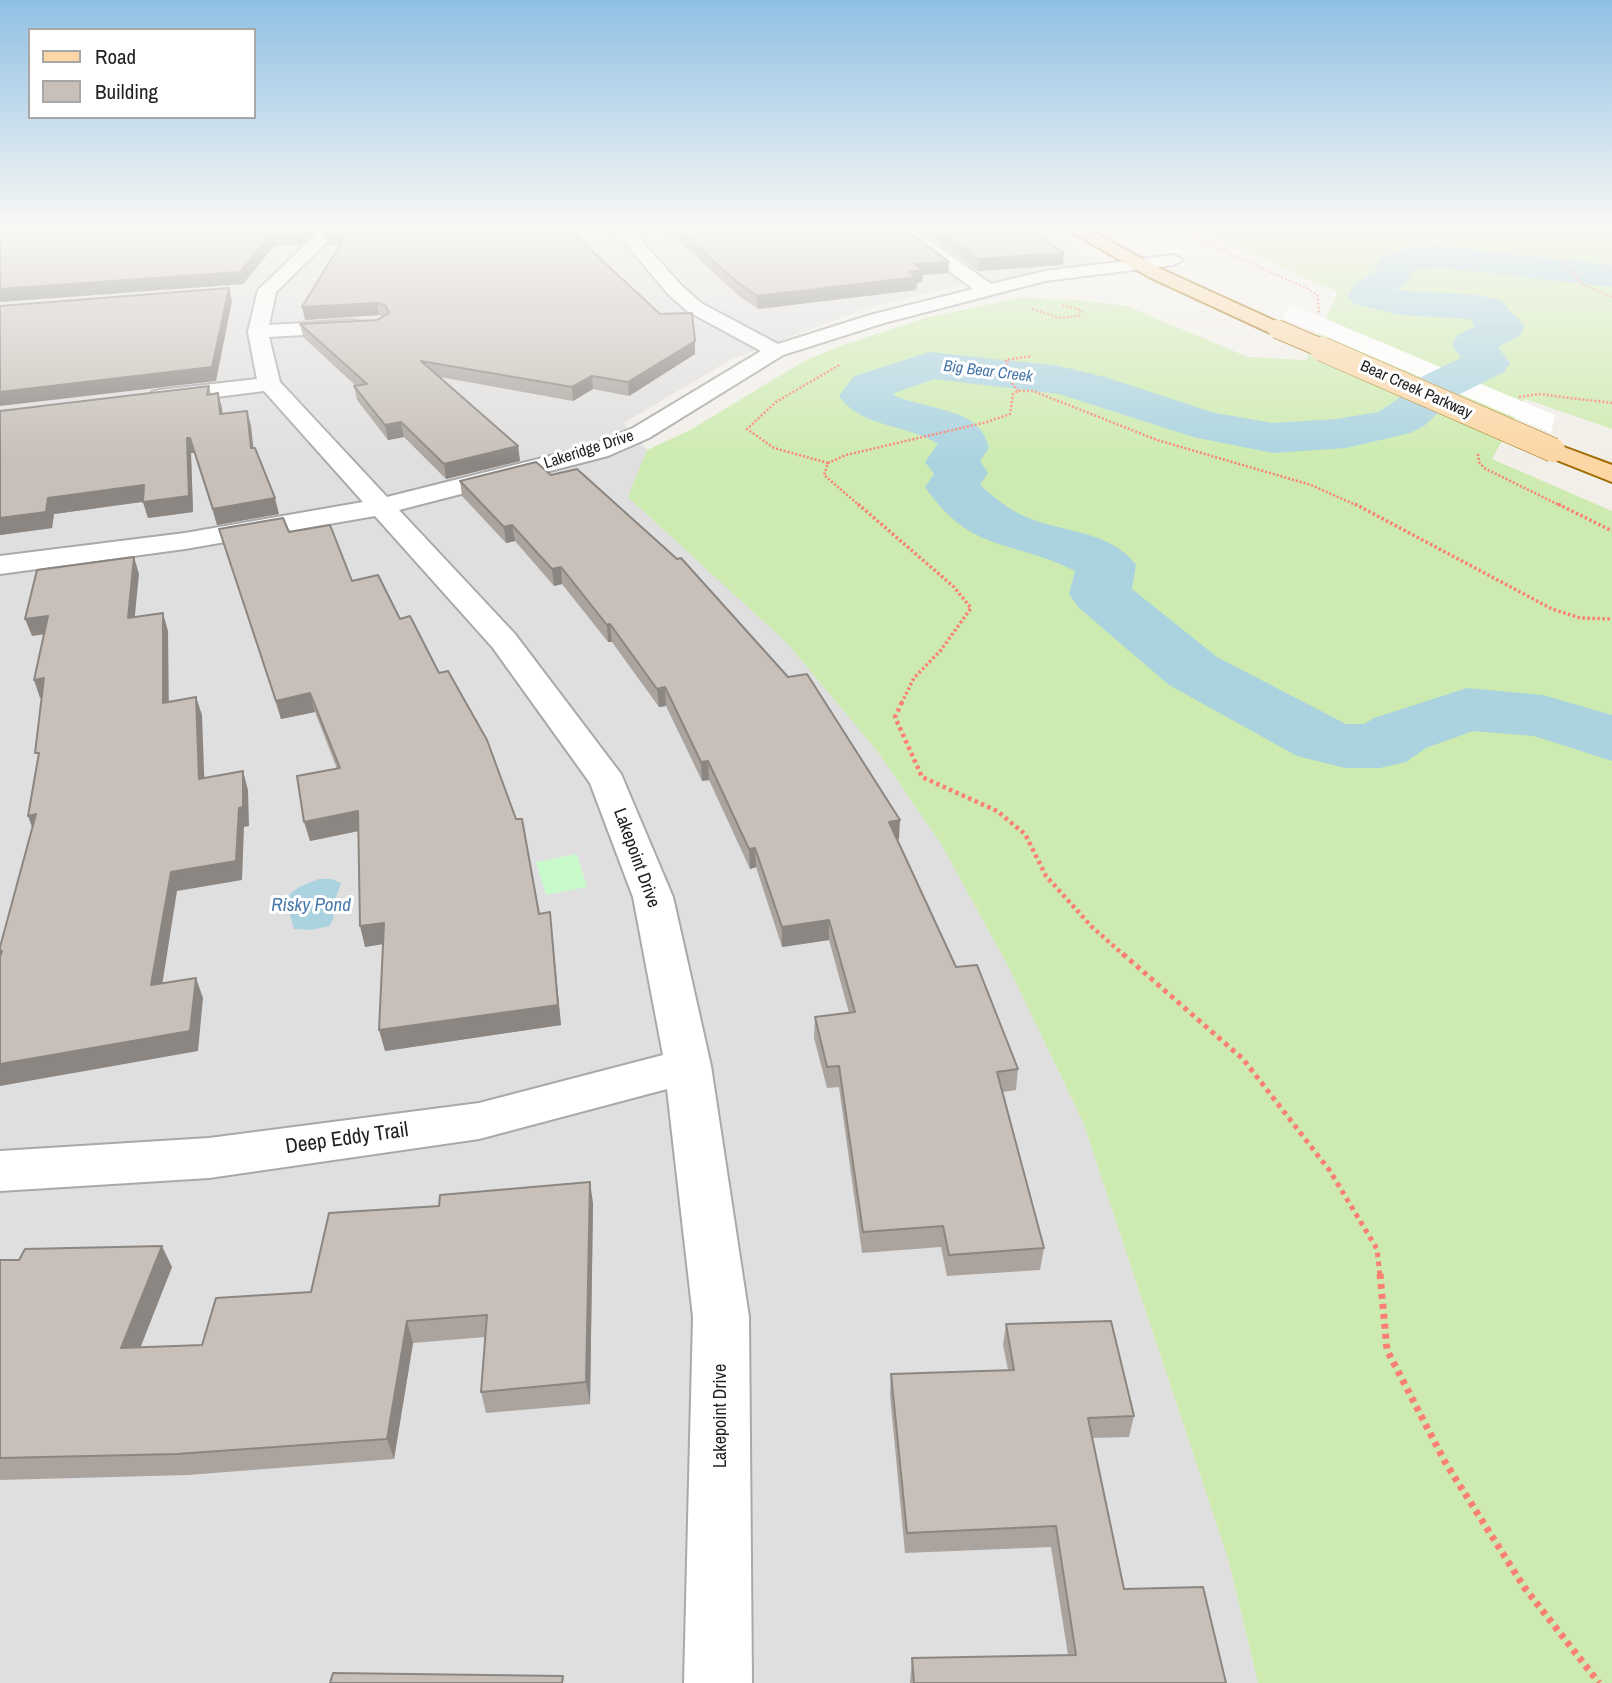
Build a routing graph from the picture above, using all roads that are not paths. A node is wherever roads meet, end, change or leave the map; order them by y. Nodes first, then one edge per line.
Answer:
1 (255, 306) edge
2 (693, 306) edge
3 (930, 306) edge
4 (1243, 306) edge
5 (1281, 320) junction
6 (379, 324) edge
7 (258, 332) junction
8 (776, 351) junction
9 (1387, 355) dead end
10 (269, 384) junction
11 (134, 400) edge
12 (1612, 474) edge
13 (380, 507) junction
14 (0, 565) edge
15 (688, 1066) junction
16 (0, 1171) edge
17 (718, 1683) edge

1 - 7 street
2 - 8 street
3 - 8 street, Lakeridge Drive
4 - 5 main road, Bear Creek Parkway
5 - 9 main road, Bear Creek Parkway
5 - 12 main road, Bear Creek Parkway, bridge
6 - 7 street
7 - 10 street
8 - 13 street, Lakeridge Drive
10 - 11 street
10 - 13 street, Lakepoint Drive
13 - 14 street, Lakeridge Drive
13 - 15 street, Lakepoint Drive
15 - 16 street, Deep Eddy Trail
15 - 17 street, Lakepoint Drive

